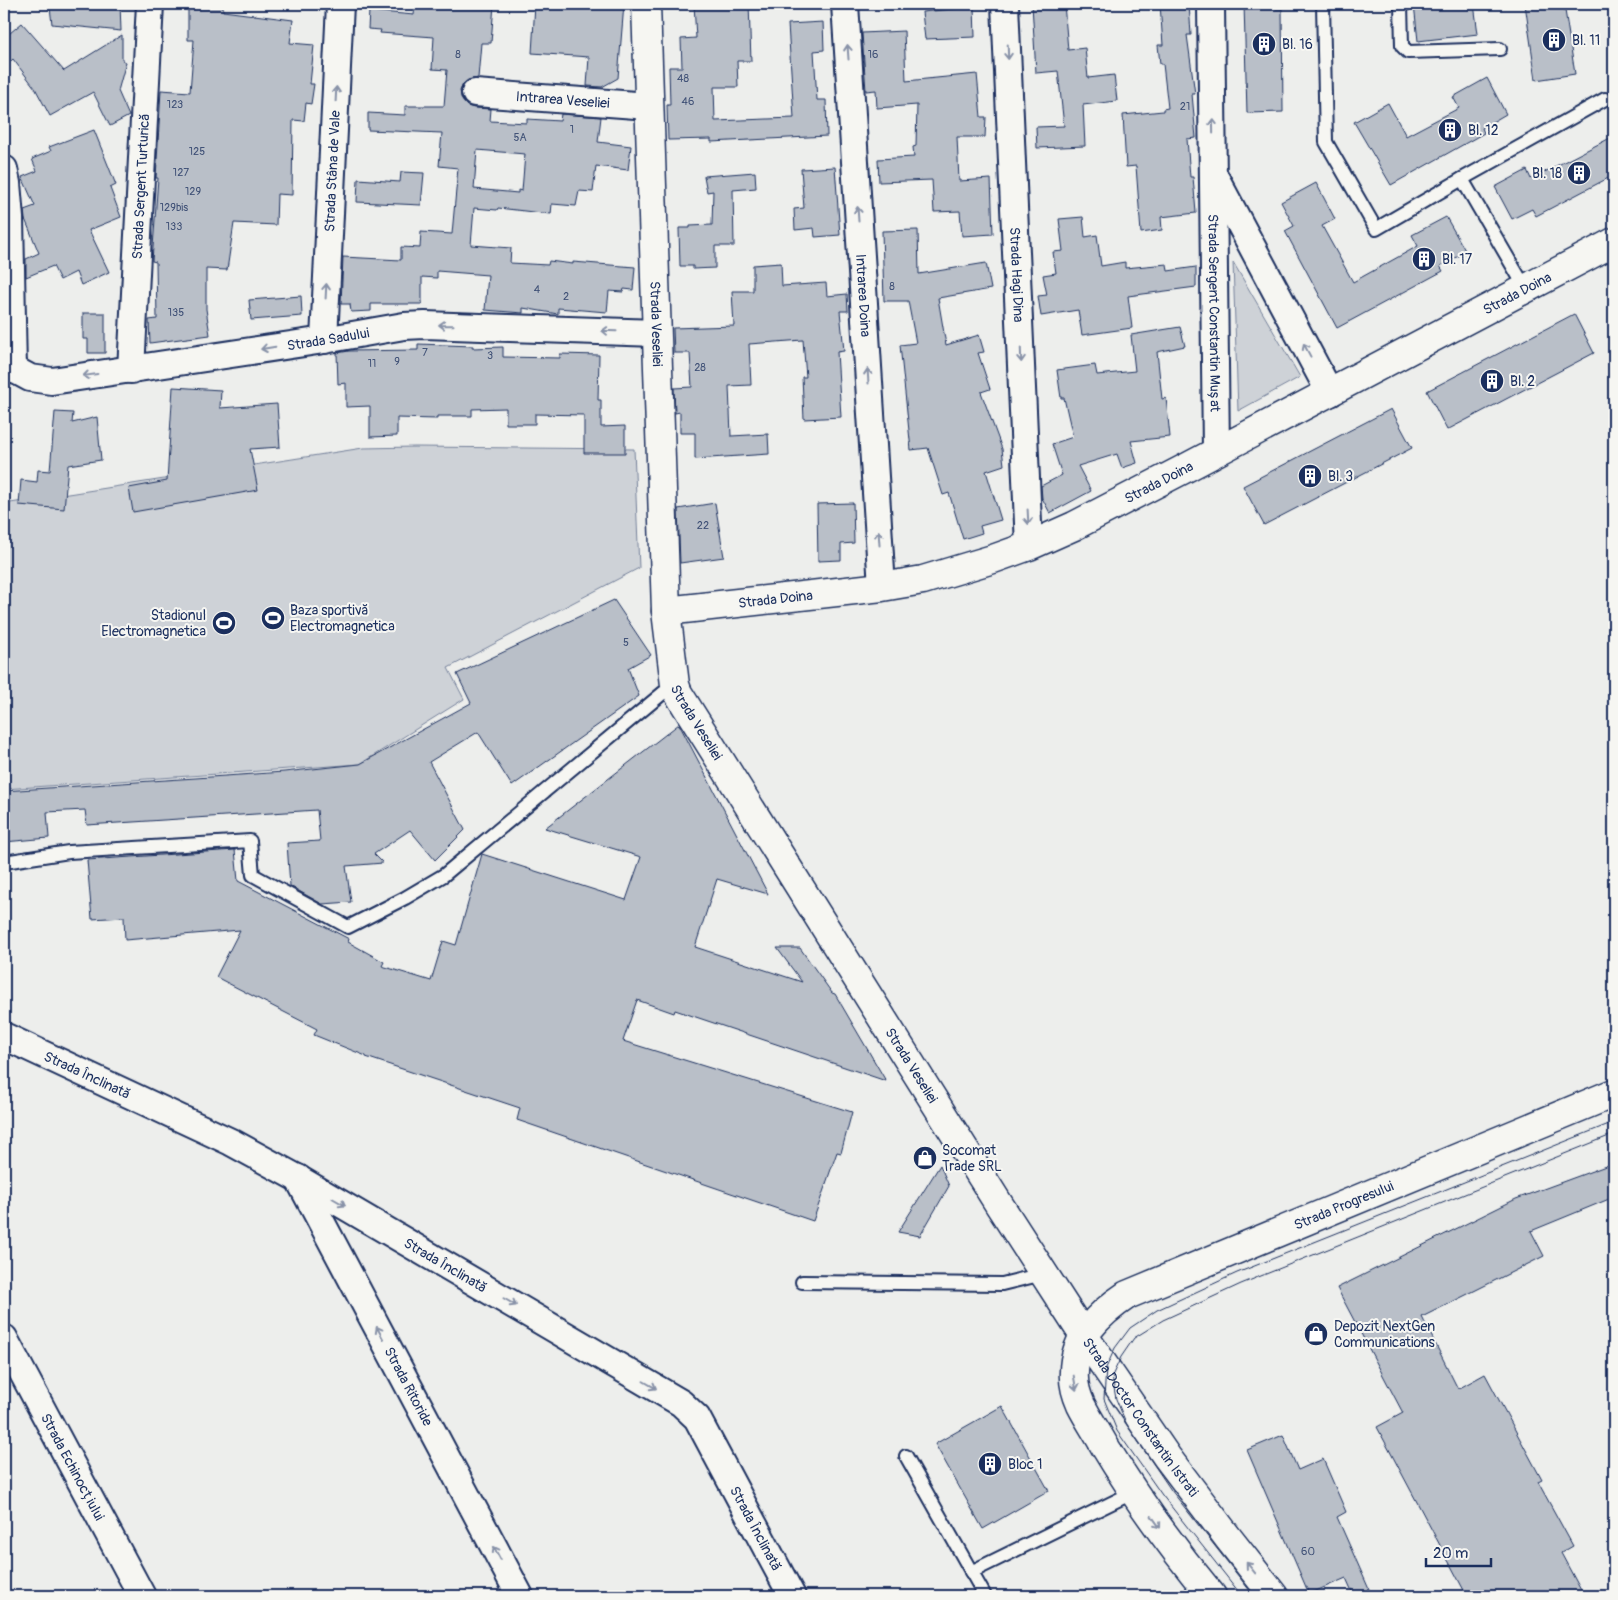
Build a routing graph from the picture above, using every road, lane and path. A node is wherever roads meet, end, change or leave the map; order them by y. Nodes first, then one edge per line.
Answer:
1 (150, 4) edge
2 (340, 4) edge
3 (646, 4) edge
4 (845, 4) edge
5 (1005, 4) edge
6 (1210, 4) edge
7 (1323, 4) edge
8 (1401, 4) edge
9 (1500, 48) dead end
10 (475, 93) dead end
11 (1605, 99) dead end
12 (649, 106) junction
13 (4, 169) edge
14 (1214, 175) junction
15 (1462, 179) junction
16 (1614, 242) edge
17 (1526, 289) junction
18 (657, 334) junction
19 (324, 340) junction
20 (8, 367) edge
21 (131, 370) junction
22 (1330, 393) junction
23 (1216, 452) junction
24 (1029, 546) junction
25 (882, 587) junction
26 (666, 611) junction
27 (675, 685) junction
28 (4, 862) edge
29 (4, 1036) edge
30 (1614, 1094) edge
31 (297, 1178) junction
32 (1043, 1274) junction
33 (802, 1282) dead end
34 (1084, 1336) junction
35 (4, 1338) edge
36 (906, 1456) dead end
37 (1134, 1492) junction
38 (971, 1572) junction
39 (142, 1596) edge
40 (520, 1596) edge
41 (792, 1596) edge
42 (985, 1596) edge
43 (1212, 1596) edge
44 (1274, 1596) edge

1 - 21 street, Strada Sergent Turturică
19 -> 2 street, Strada Stâna de Vale
3 - 12 street, Strada Veseliei
25 -> 4 street, Intrarea Doina
5 -> 24 street, Strada Hagi Dina
14 -> 6 street, Strada Sergent Constantin Mușat
7 - 15 lane
8 - 9 lane
10 - 12 street, Intrarea Veseliei
11 - 15 lane
12 - 18 street, Strada Veseliei
13 - 20 street
22 -> 14 street, Strada Sergent Constantin Mușat
14 - 23 street, Strada Sergent Constantin Mușat
15 - 17 lane
16 - 17 street, Strada Doina
17 - 22 street, Strada Doina
18 -> 19 street, Strada Sadului
18 - 26 street, Strada Veseliei
19 -> 21 street, Strada Sadului
21 -> 20 street, Strada Sadului
22 - 23 street, Strada Doina
23 - 24 street, Strada Doina
24 - 25 street, Strada Doina
25 - 26 street, Strada Doina
26 - 27 street, Strada Veseliei
27 - 28 lane
27 - 32 street, Strada Veseliei
29 - 31 street, Strada Înclinată
30 - 34 street, Strada Progresului
40 -> 31 street, Strada Ritoride
31 -> 41 street, Strada Înclinată
32 - 33 lane
32 - 34 street, Strada Veseliei
34 -> 37 street, Strada Doctor Constantin Istrati
44 -> 34 street, Strada Doctor Constantin Istrati
35 - 39 street, Strada Echinocțiului
36 - 38 lane
37 - 38 lane
37 -> 43 street, Strada Doctor Constantin Istrati
38 - 42 lane

